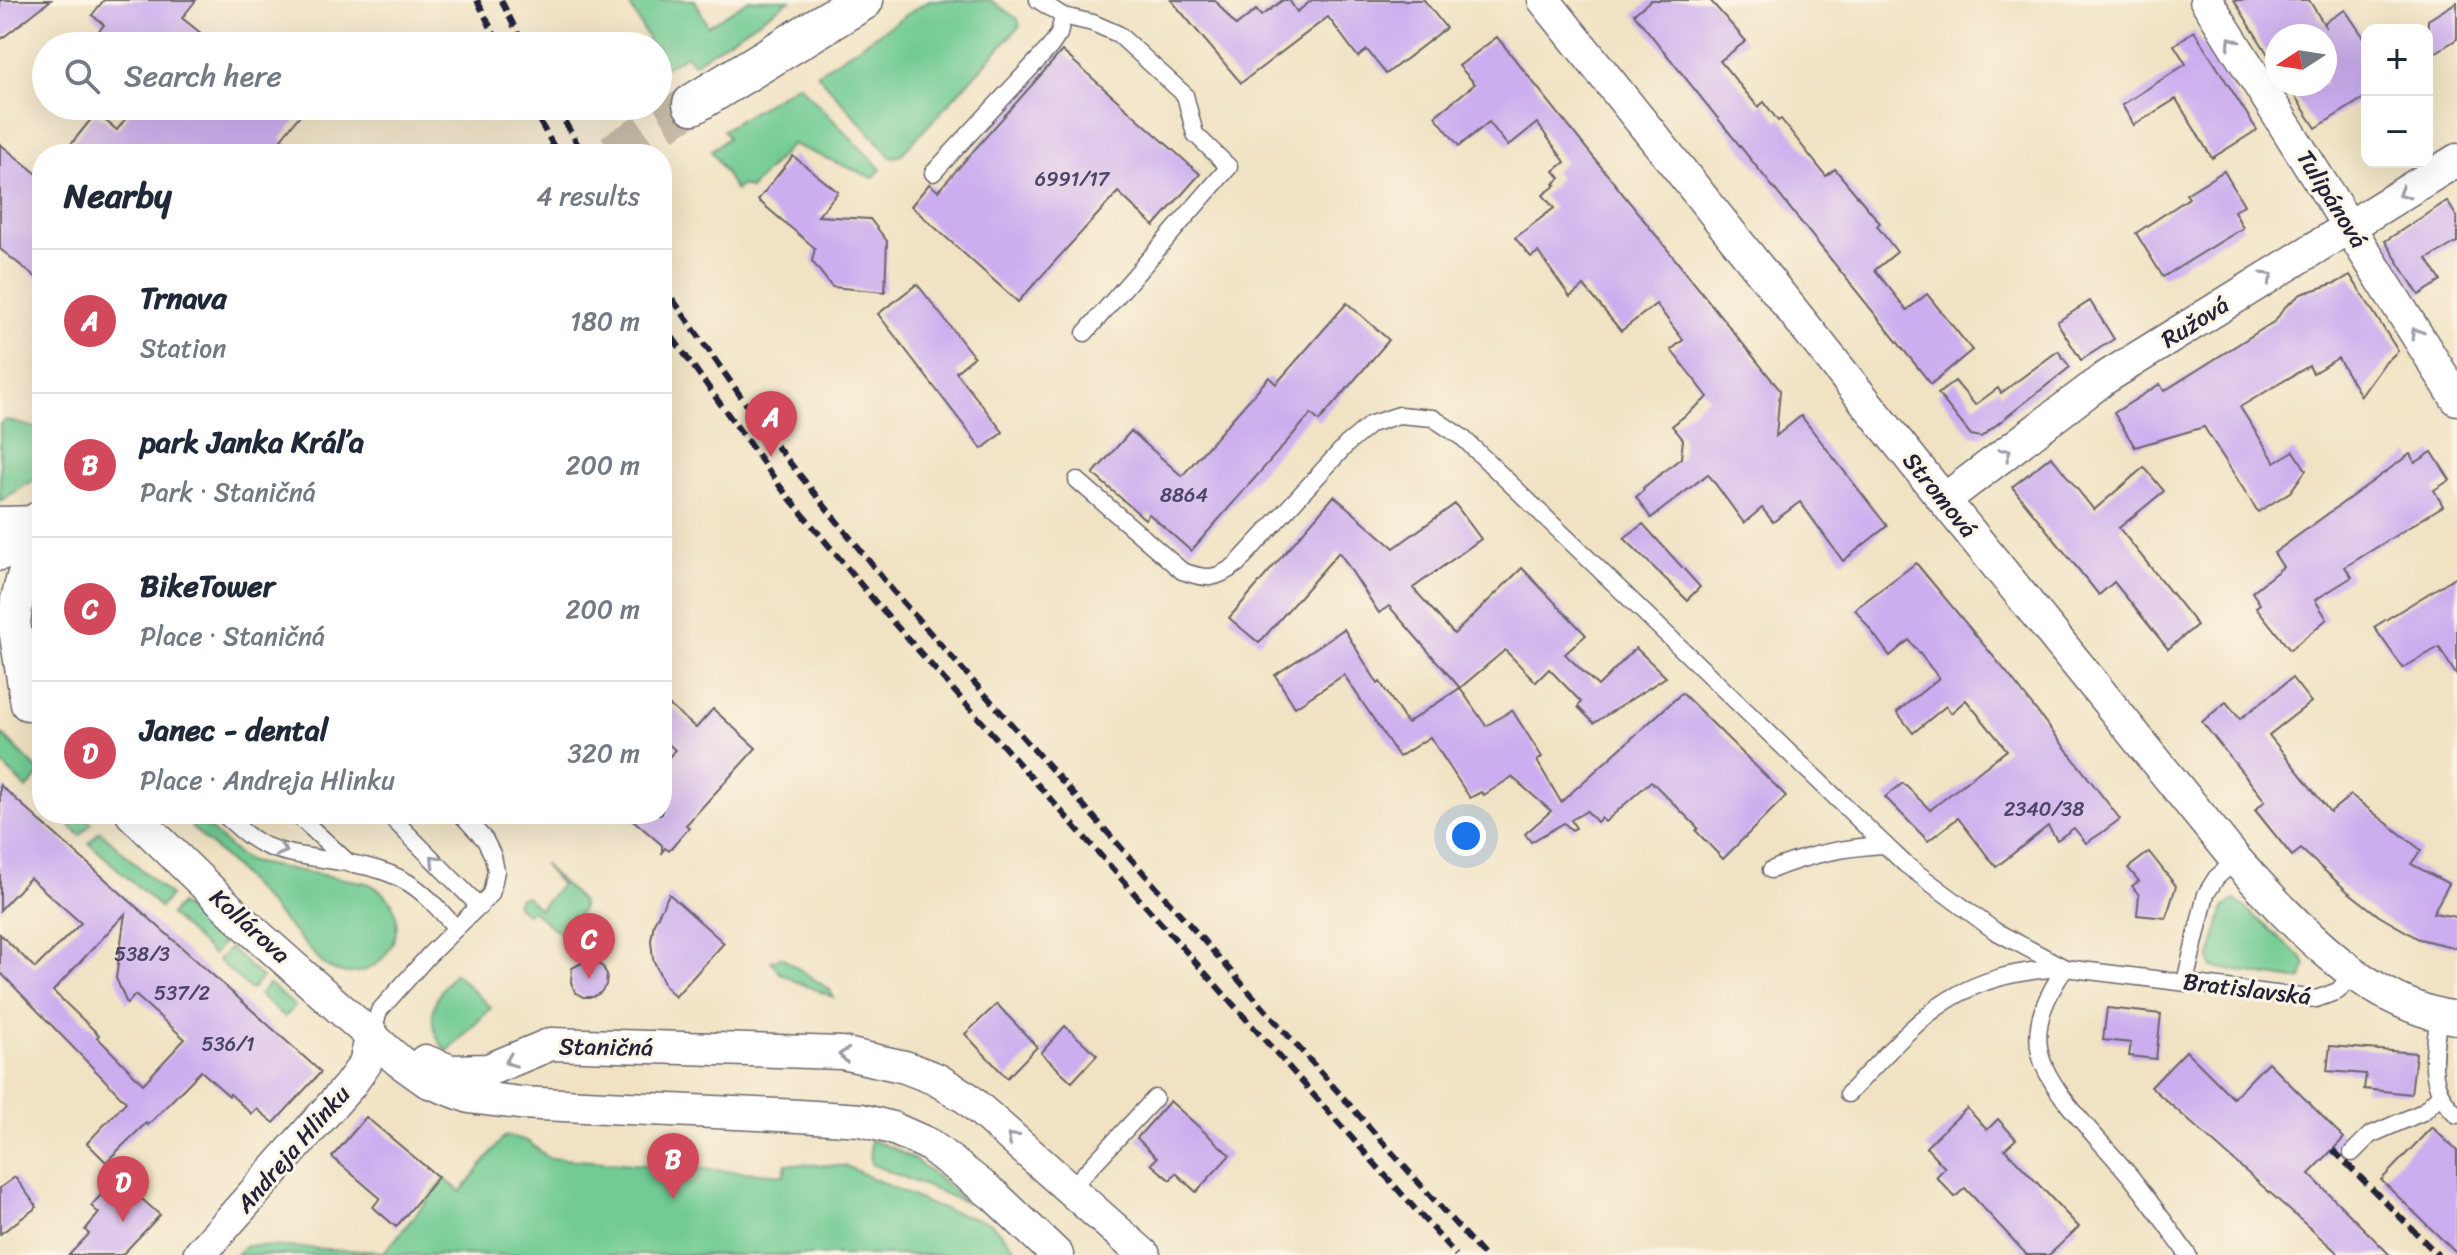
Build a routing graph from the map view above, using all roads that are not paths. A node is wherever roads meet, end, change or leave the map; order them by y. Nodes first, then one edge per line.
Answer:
1 (863, 0) edge
2 (1038, 0) edge
3 (1544, 0) edge
4 (2206, 0) edge
5 (1063, 16) junction
6 (693, 104) tunnel mouth
7 (2457, 160) edge
8 (933, 173) dead end
9 (2349, 226) junction
10 (1085, 333) dead end
11 (2457, 399) edge
12 (1077, 480) dead end
13 (1944, 500) junction
14 (27, 522) edge
15 (0, 550) edge
16 (0, 675) edge
17 (23, 706) edge
18 (142, 824) edge
19 (234, 824) edge
20 (307, 824) edge
21 (398, 824) edge
22 (470, 824) edge
23 (1885, 845) junction
24 (2236, 860) junction
25 (352, 865) junction
26 (1771, 870) dead end
27 (480, 907) junction
28 (456, 928) junction
29 (2065, 968) junction
30 (2353, 973) junction
31 (2185, 982) junction
32 (2448, 1016) edge
33 (372, 1034) junction
34 (1848, 1094) dead end
35 (2439, 1096) junction
36 (1155, 1098) dead end
37 (2457, 1115) edge
38 (2352, 1153) dead end
39 (1070, 1189) junction
40 (1053, 1253) edge
41 (199, 1255) edge
42 (1144, 1255) edge
43 (2188, 1255) edge

1 - 6 street
2 - 5 lane
3 - 13 street, Stromová
9 -> 4 street, Tulipánová
5 - 8 lane
5 - 10 lane
7 -> 9 street, Ružová
11 -> 9 street, Tulipánová
13 -> 9 street, Ružová
12 - 23 lane, Bratislavská
13 - 24 street, Stromová
14 - 15 street
14 - 17 street
16 - 17 street
18 - 33 street, Kollárova
19 -> 25 lane
20 - 25 lane
27 -> 21 lane
22 - 27 lane
23 - 26 lane
23 - 29 lane, Bratislavská
24 - 30 street, Stromová
24 - 31 lane
25 - 28 lane
27 - 28 lane
28 - 33 lane
29 - 31 lane, Bratislavská
29 - 34 lane
29 - 43 lane
30 - 31 lane, Bratislavská
30 - 32 street
32 - 35 lane
39 -> 33 street, Staničná
33 - 40 street
33 - 41 street, Andreja Hlinku
35 - 37 lane
35 - 38 lane
36 - 39 lane
39 - 42 street, Staničná

